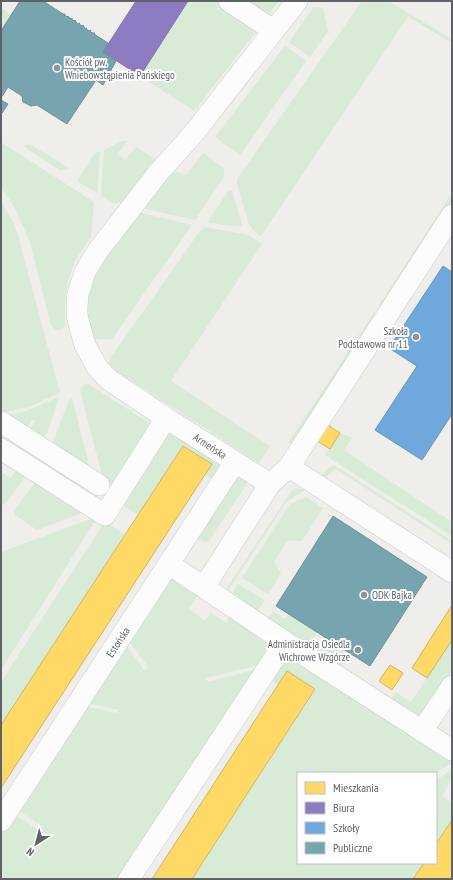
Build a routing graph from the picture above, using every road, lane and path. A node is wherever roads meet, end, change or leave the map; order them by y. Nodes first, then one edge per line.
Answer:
1 (229, 1) edge
2 (297, 1) edge
3 (273, 30) junction
4 (452, 215) edge
5 (166, 418) junction
6 (1, 422) edge
7 (1, 449) edge
8 (286, 458) junction
9 (235, 462) junction
10 (99, 484) dead end
11 (270, 484) junction
12 (169, 564) junction
13 (452, 572) edge
14 (204, 587) junction
15 (285, 642) junction
16 (452, 686) edge
17 (425, 727) junction
18 (452, 750) edge
19 (1, 821) edge
20 (129, 879) edge

1 - 3 street
2 - 3 street, Armeńska
3 - 5 street, Armeńska
4 - 8 street
5 - 7 street
5 - 9 street, Armeńska
6 - 10 street
8 - 11 street
8 - 13 street
9 - 11 street, Armeńska
9 - 12 street, Estońska
11 - 14 street
12 - 14 street
12 - 19 street, Estońska
14 - 15 street
15 - 17 street
15 - 20 street
16 - 17 street
17 - 18 street

